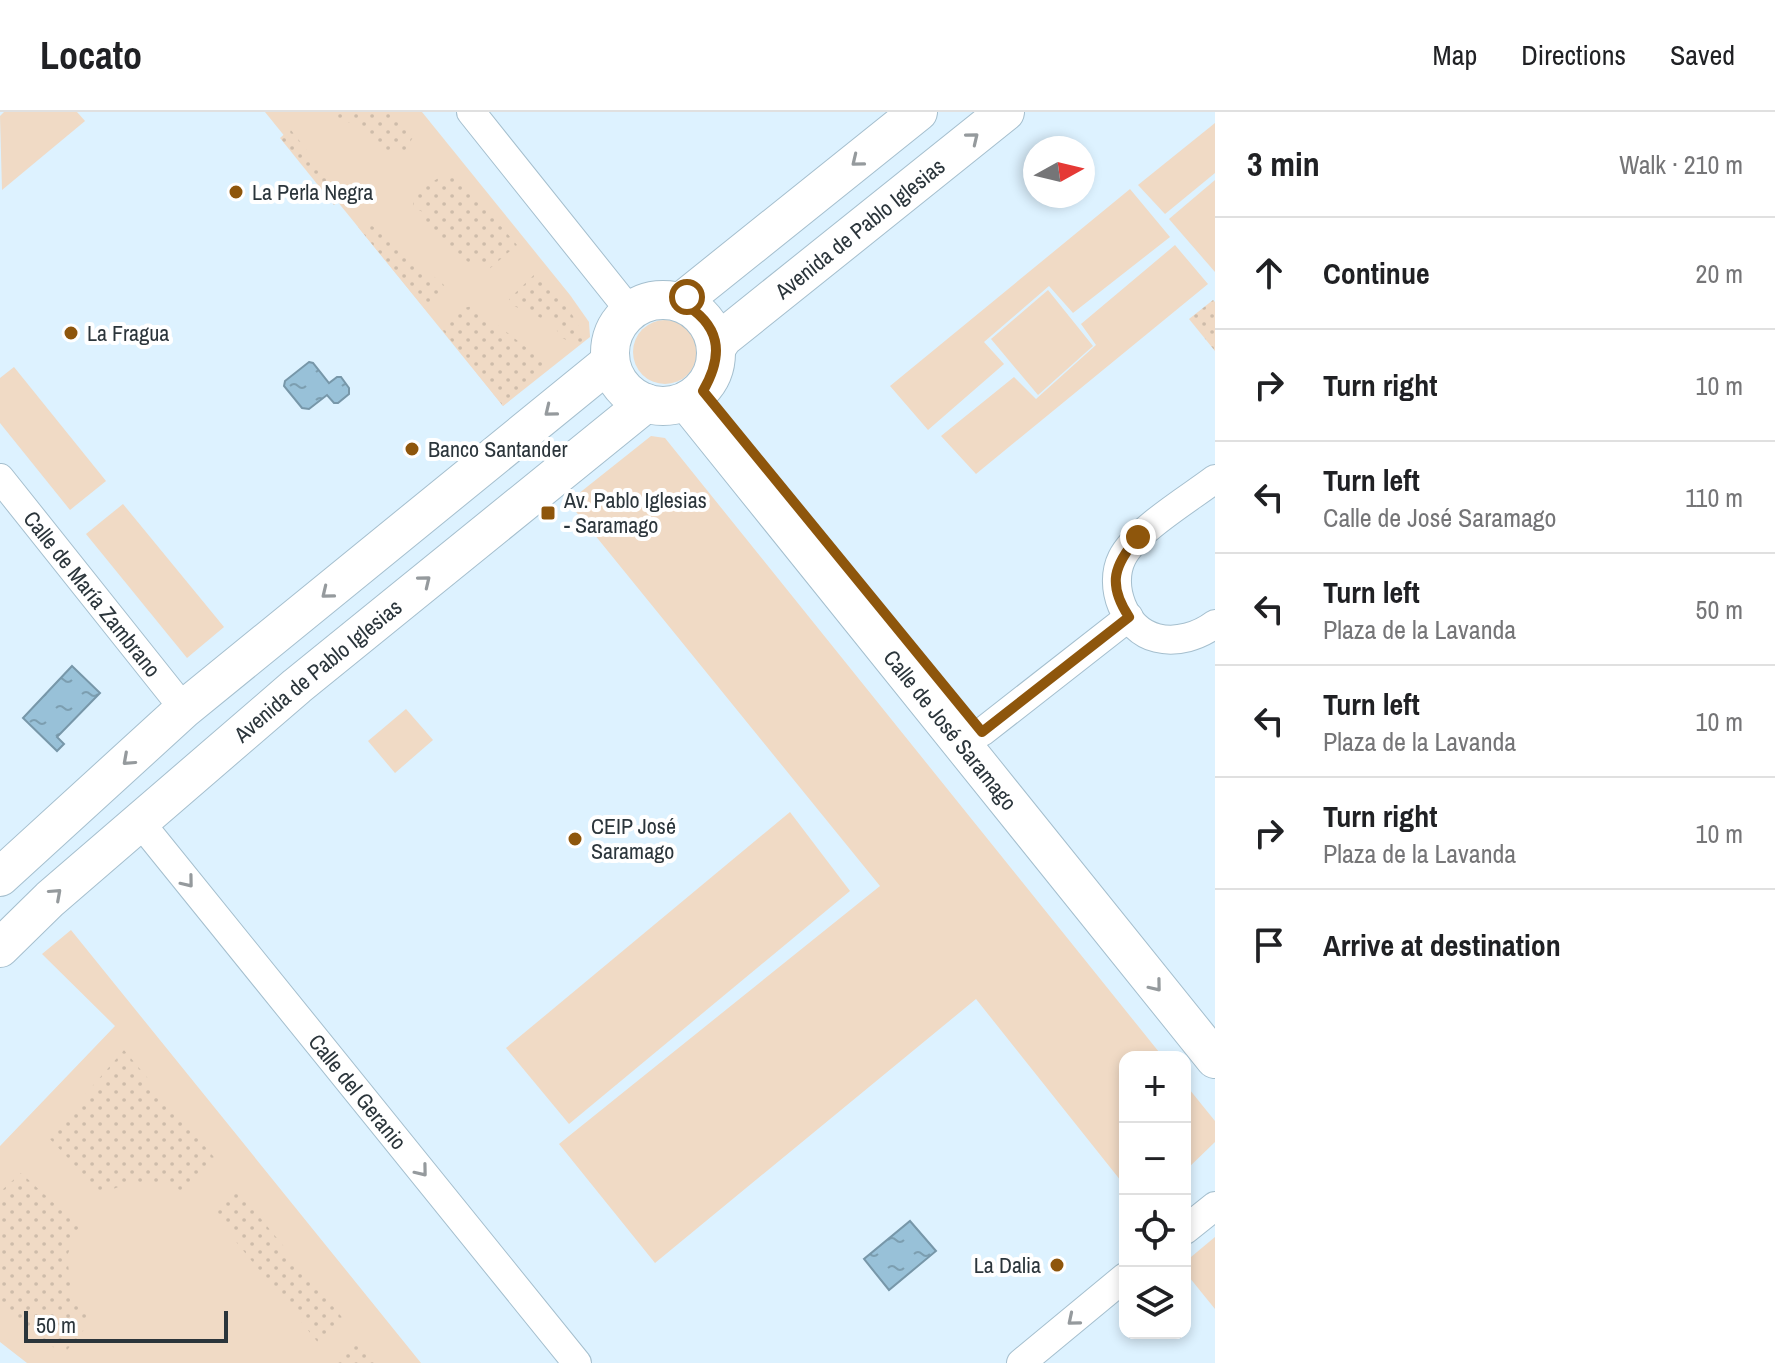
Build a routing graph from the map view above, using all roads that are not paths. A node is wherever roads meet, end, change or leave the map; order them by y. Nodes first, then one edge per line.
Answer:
1 (471, 112) edge
2 (918, 112) edge
3 (1005, 112) edge
4 (681, 302) junction
5 (630, 311) junction
6 (717, 347) junction
7 (610, 362) junction
8 (695, 396) junction
9 (646, 403) junction
10 (0, 478) edge
11 (1215, 479) edge
12 (1129, 617) junction
13 (1215, 624) edge
14 (184, 709) junction
15 (982, 732) junction
16 (139, 821) junction
17 (0, 877) edge
18 (0, 948) edge
19 (1215, 1018) edge
20 (1215, 1059) edge
21 (1215, 1206) edge
22 (1191, 1225) edge
23 (1119, 1282) edge
24 (577, 1363) edge
25 (1021, 1363) edge

1 - 5 street
2 -> 4 street
6 -> 3 street, Avenida de Pablo Iglesias
4 - 5 street
4 - 6 street
5 - 7 street
6 - 8 street
7 - 9 street
7 -> 14 street
8 - 9 street
8 - 15 street, Calle de José Saramago
8 -> 20 street, Calle de José Saramago
16 -> 9 street, Avenida de Pablo Iglesias
10 - 14 street, Calle de María Zambrano
11 - 12 street
12 - 13 street
12 - 15 street
14 -> 17 street
15 - 19 street, Calle de José Saramago
18 -> 16 street, Avenida de Pablo Iglesias
16 -> 24 street, Calle del Geranio
21 - 22 street
23 -> 25 street

